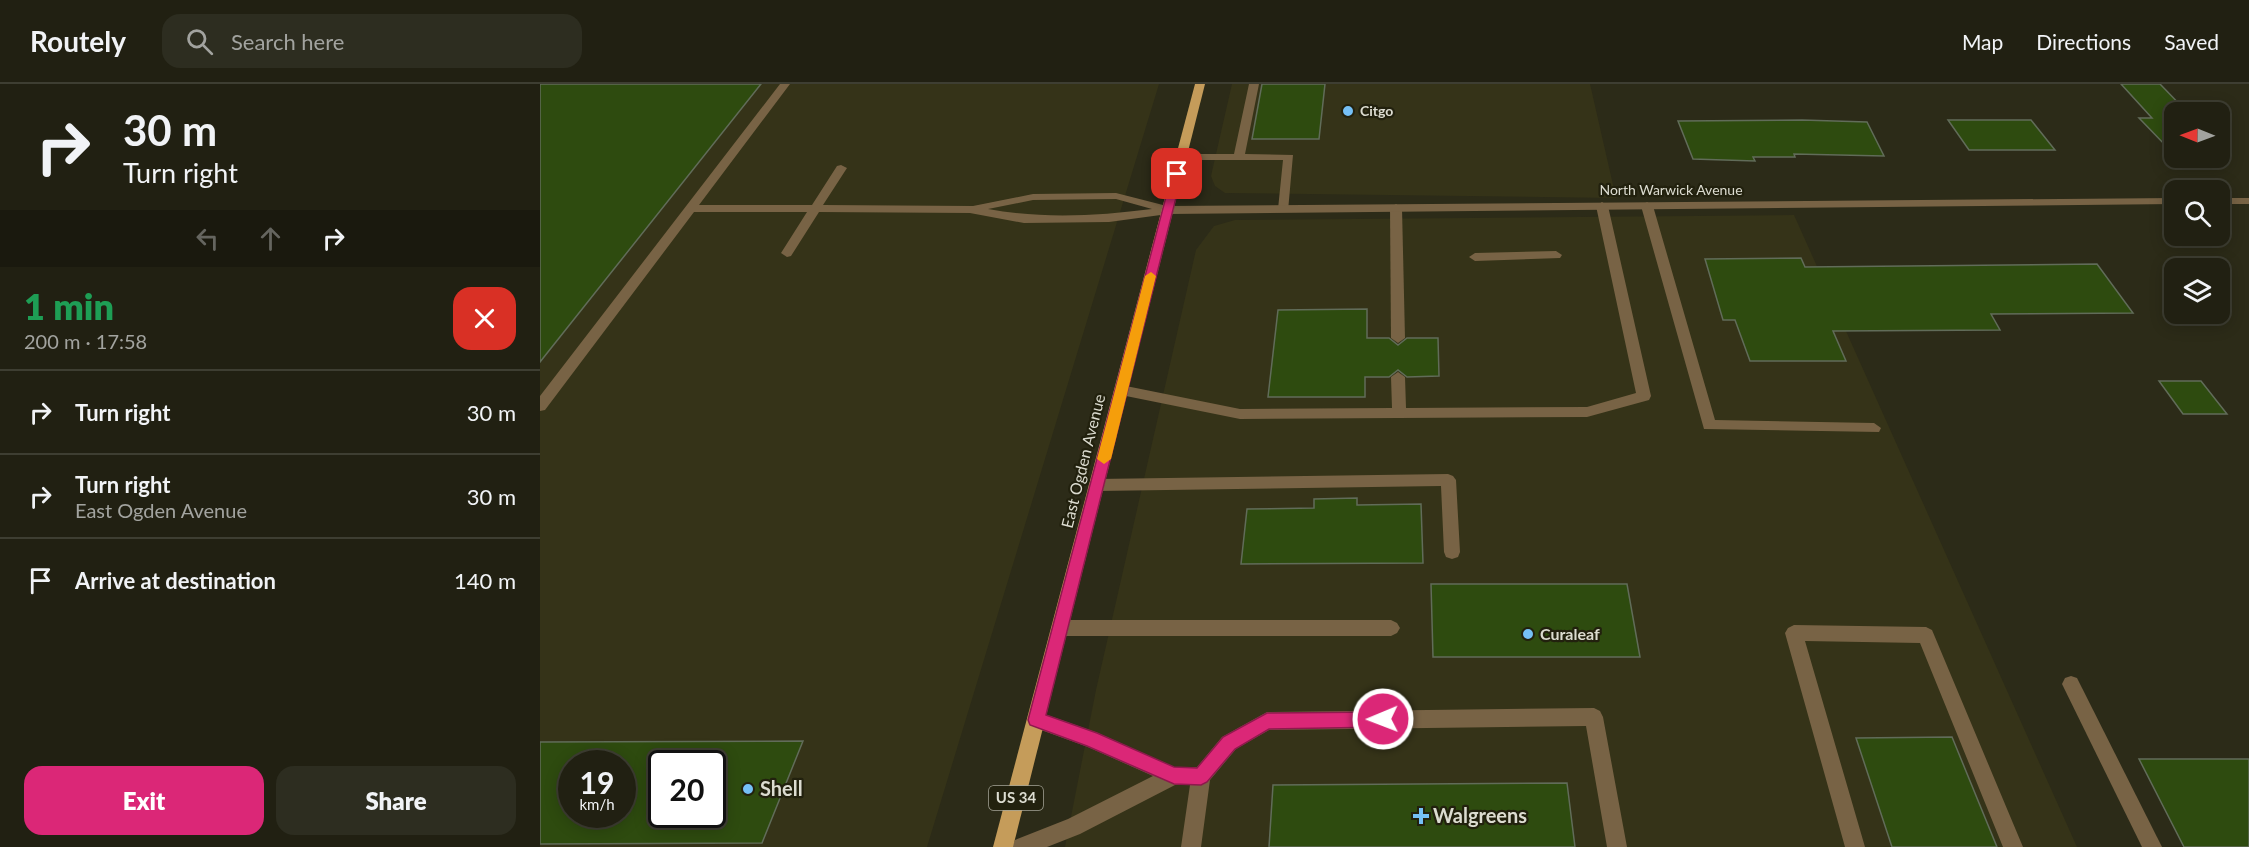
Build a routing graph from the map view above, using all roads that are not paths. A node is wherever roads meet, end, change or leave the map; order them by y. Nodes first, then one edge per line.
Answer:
1 (785, 84) edge
2 (1200, 84) edge
3 (1254, 84) edge
4 (1181, 157) junction
5 (1239, 157) junction
6 (842, 168) dead end
7 (2164, 201) edge
8 (2230, 201) edge
9 (2249, 201) edge
10 (1602, 206) junction
11 (1647, 206) junction
12 (691, 208) junction
13 (816, 208) junction
14 (1396, 208) junction
15 (970, 209) junction
16 (1284, 209) junction
17 (1168, 210) junction
18 (787, 253) dead end
19 (1556, 255) dead end
20 (1475, 257) dead end
21 (1398, 338) dead end
22 (1398, 377) dead end
23 (1121, 390) junction
24 (540, 406) edge
25 (1399, 413) junction
26 (1874, 428) dead end
27 (1097, 485) junction
28 (1452, 552) dead end
29 (1060, 628) junction
30 (1391, 628) dead end
31 (2071, 684) dead end
32 (1036, 720) junction
33 (1174, 776) junction
34 (1201, 776) junction
35 (1003, 847) edge
36 (1022, 847) edge
37 (1191, 847) edge
38 (1617, 847) edge
39 (1856, 847) edge
40 (2013, 847) edge
41 (2152, 847) edge

1 - 12 street
2 - 4 main road, East Ogden Avenue / US 34
3 - 5 street
4 - 5 street
4 - 17 main road, East Ogden Avenue / US 34
5 - 16 street
6 - 13 street
7 - 11 street, North Warwick Avenue
8 - 9 street
10 - 11 street, North Warwick Avenue
10 - 14 street, North Warwick Avenue
10 - 25 street
11 - 26 street
12 - 13 street
12 - 24 street
13 - 15 street
13 - 18 street
14 - 16 street, North Warwick Avenue
14 - 21 street
15 - 17 street
15 - 17 street
16 - 17 street, North Warwick Avenue
17 - 23 main road, East Ogden Avenue / US 34
19 - 20 street
22 - 25 street
23 - 25 street
23 - 27 main road, East Ogden Avenue / US 34
27 - 28 street
27 - 29 main road, East Ogden Avenue / US 34
29 - 30 street
29 - 32 main road, East Ogden Avenue / US 34
31 - 41 street
32 - 33 street
32 - 35 main road, East Ogden Avenue / US 34
33 - 34 street
33 - 36 street
34 - 37 street
34 - 38 street
39 - 40 street

